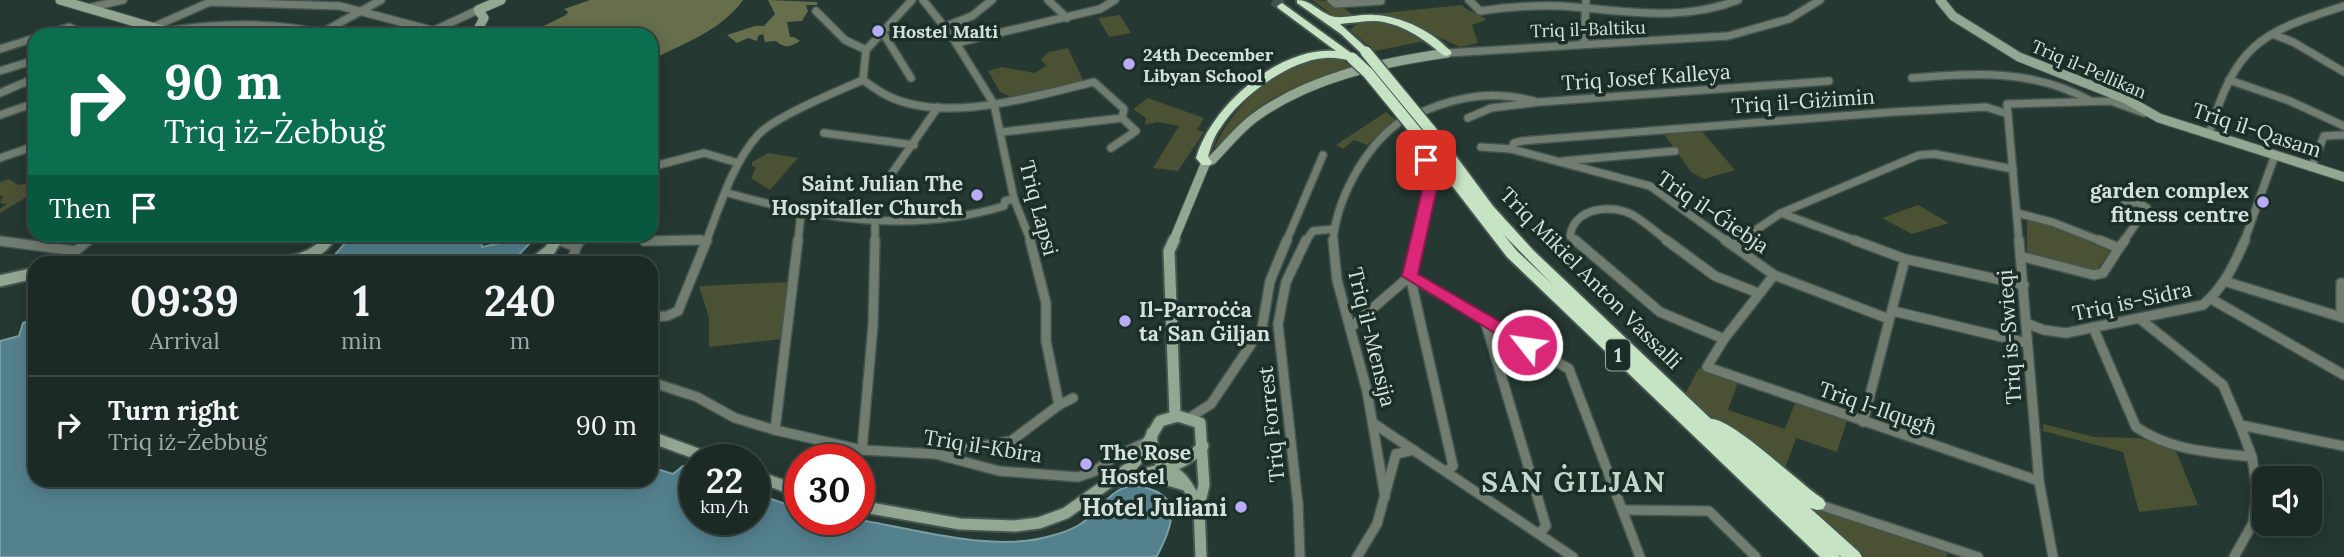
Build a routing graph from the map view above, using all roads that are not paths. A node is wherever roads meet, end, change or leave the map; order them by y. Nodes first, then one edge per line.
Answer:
1 (60, 0) edge
2 (123, 0) edge
3 (288, 0) edge
4 (381, 0) edge
5 (482, 0) edge
6 (912, 0) edge
7 (923, 0) edge
8 (992, 0) edge
9 (1048, 0) edge
10 (1102, 0) edge
11 (1331, 0) edge
12 (1469, 0) edge
13 (1738, 0) edge
14 (1820, 0) edge
15 (1940, 0) edge
16 (498, 1) edge
17 (1113, 1) edge
18 (1301, 1) edge
19 (1381, 1) edge
20 (280, 4) junction
21 (1586, 4) edge
22 (1282, 6) dead end
23 (2344, 6) edge
24 (88, 8) junction
25 (478, 10) junction
26 (816, 11) dead end
27 (361, 12) junction
28 (1067, 18) junction
29 (1329, 19) junction
30 (1361, 20) junction
31 (153, 27) joint
32 (944, 27) junction
33 (186, 28) edge
34 (302, 28) edge
35 (335, 28) edge
36 (423, 28) edge
37 (436, 28) edge
38 (479, 28) edge
39 (1345, 32) junction
40 (883, 33) junction
41 (951, 35) junction
42 (2274, 35) junction
43 (972, 38) junction
44 (1326, 38) junction
45 (28, 40) edge
46 (956, 43) junction
47 (1584, 43) junction
48 (0, 49) edge
49 (866, 50) junction
50 (1447, 53) junction
51 (1316, 55) junction
52 (1352, 58) junction
53 (28, 62) edge
54 (0, 71) edge
55 (2343, 71) edge
56 (911, 78) dead end
57 (1912, 78) dead end
58 (863, 80) junction
59 (2229, 80) junction
60 (28, 81) edge
61 (1829, 81) dead end
62 (0, 93) edge
63 (2089, 100) junction
64 (1540, 102) junction
65 (994, 104) junction
66 (28, 105) edge
67 (938, 107) junction
68 (1424, 111) dead end
69 (2008, 114) junction
70 (0, 115) edge
71 (1122, 118) junction
72 (1468, 118) dead end
73 (2159, 118) junction
74 (1397, 124) dead end
75 (2344, 126) edge
76 (1002, 132) junction
77 (824, 133) dead end
78 (2209, 134) junction
79 (2344, 135) edge
80 (1427, 136) junction
81 (914, 145) junction
82 (1481, 147) dead end
83 (28, 148) edge
84 (1111, 149) dead end
85 (1511, 149) junction
86 (1675, 151) dead end
87 (1323, 155) dead end
88 (2275, 155) junction
89 (0, 158) edge
90 (1426, 160) dead end
91 (1206, 162) junction
92 (1555, 162) junction
93 (738, 163) junction
94 (658, 165) edge
95 (2312, 166) junction
96 (2013, 169) junction
97 (2344, 177) edge
98 (888, 179) dead end
99 (728, 193) junction
100 (1016, 203) junction
101 (801, 213) junction
102 (1781, 213) junction
103 (2017, 213) junction
104 (2138, 219) dead end
105 (875, 220) junction
106 (1334, 229) junction
107 (707, 240) junction
108 (0, 241) edge
109 (658, 241) edge
110 (87, 242) edge
111 (326, 242) edge
112 (554, 242) edge
113 (568, 242) edge
114 (580, 242) edge
115 (1733, 245) junction
116 (576, 247) junction
117 (2119, 248) junction
118 (76, 251) junction
119 (70, 256) edge
120 (309, 256) edge
121 (541, 256) edge
122 (574, 256) edge
123 (2021, 256) junction
124 (1905, 259) junction
125 (28, 275) edge
126 (1774, 275) junction
127 (1410, 276) junction
128 (0, 281) edge
129 (2227, 282) junction
130 (2344, 283) edge
131 (2024, 285) junction
132 (1758, 293) junction
133 (2213, 300) junction
134 (1891, 315) junction
135 (658, 317) edge
136 (2343, 317) edge
137 (2140, 318) junction
138 (1485, 321) junction
139 (2026, 323) junction
140 (1278, 324) junction
141 (2092, 327) junction
142 (1262, 328) junction
143 (1350, 328) junction
144 (1724, 339) junction
145 (2027, 343) junction
146 (2344, 375) edge
147 (658, 384) edge
148 (1073, 398) dead end
149 (1059, 405) junction
150 (1695, 414) junction
151 (1175, 415) junction
152 (1189, 418) junction
153 (1863, 422) junction
154 (1373, 423) junction
155 (2240, 425) junction
156 (775, 430) junction
157 (1148, 438) junction
158 (658, 440) edge
159 (836, 444) edge
160 (863, 444) edge
161 (1203, 446) junction
162 (2344, 446) edge
163 (679, 447) edge
164 (1415, 450) junction
165 (875, 451) edge
166 (935, 454) junction
167 (1380, 454) junction
168 (1396, 454) junction
169 (2252, 457) junction
170 (1171, 469) junction
171 (1447, 471) junction
172 (1144, 474) junction
173 (2039, 481) junction
174 (1185, 485) junction
175 (1104, 486) junction
176 (1385, 497) junction
177 (1817, 505) joint
178 (1199, 506) junction
179 (875, 510) edge
180 (1623, 510) junction
181 (1539, 534) junction
182 (1201, 557) edge
183 (1300, 557) edge
184 (1357, 557) edge
185 (1573, 557) edge
186 (1640, 557) edge
187 (1756, 557) edge
188 (1831, 557) edge
189 (1853, 557) edge
190 (1978, 557) edge
191 (2053, 557) edge
192 (2234, 557) edge

1 - 24 main road
2 - 24 street
3 - 20 street
4 - 27 street
5 - 16 street
6 - 40 street
7 - 32 street, Triq Lapsi
8 - 32 street
9 - 28 street
10 - 17 street
11 - 19 street
12 - 21 street
13 - 21 street
14 - 47 street, Triq il-Baltiku
15 - 73 main road, Triq il-Pellikan
16 - 25 main road
17 - 28 street
18 - 29 highway, 1
20 - 27 street
20 - 31 street
21 - 47 street
22 - 44 highway, 1
23 - 42 street
24 - 31 main road
25 - 37 street
25 - 38 main road
26 - 49 street
27 - 35 street
27 - 36 street
28 - 43 street
29 - 30 highway
29 - 39 highway, 1
30 - 39 highway
30 - 50 highway
32 - 41 street, Triq Lapsi
33 - 34 street
39 - 80 highway, 1, bridge
40 - 49 street
40 - 56 street
41 - 43 street
41 - 46 street, Triq Lapsi
42 - 55 street
42 - 59 street
43 - 46 street
44 - 51 highway
44 - 52 highway, 1
45 - 48 street
46 - 65 street, Triq Lapsi
47 - 50 street, Triq il-Baltiku
49 - 58 street
50 - 91 main road, Triq il-Baltiku
51 - 52 highway
51 - 91 highway
52 - 80 highway, 1, bridge
53 - 54 street
57 - 63 street
58 - 67 street
58 - 93 street
59 - 75 street
59 - 78 street
60 - 62 street
61 - 64 street, Triq Josef Kalleya
63 - 69 street
63 - 73 street
64 - 68 street
64 - 72 street, Triq Josef Kalleya
65 - 67 street
65 - 71 street
65 - 76 street, Triq Lapsi
66 - 70 street
67 - 81 street
69 - 85 street, Triq il-Giżimin
69 - 96 street, Triq is-Swieqi
71 - 76 street
71 - 84 street
73 - 78 main road, Triq il-Qasam
74 - 106 street, Triq il-Mensija
76 - 100 street, Triq Lapsi
77 - 81 street
78 - 88 main road, Triq il-Qasam
79 - 95 street
80 - 150 highway, Triq Mikiel Anton Vassalli / 1
80 - 188 highway, Triq Mikiel Anton Vassalli / 1
81 - 98 street
82 - 85 street
83 - 89 street
85 - 92 street, Triq il-Ǵiebja
86 - 92 street
87 - 142 street
88 - 95 main road, Triq il-Qasam
88 - 129 street, Triq is-Sidra
90 - 127 street
91 - 151 main road
92 - 115 street, Triq il-Ǵiebja
93 - 94 street
93 - 99 street
95 - 97 main road, Triq il-Qasam
96 - 102 street
96 - 103 street, Triq is-Swieqi
99 - 101 street
99 - 107 street
100 - 105 street
100 - 149 street, Triq Lapsi
101 - 105 street
101 - 156 street
102 - 115 street
102 - 124 street
103 - 117 street
103 - 123 street, Triq is-Swieqi
104 - 117 street
105 - 160 street
106 - 140 street, Triq Forrest
106 - 143 street, Triq il-Mensija
107 - 109 street
107 - 135 street
108 - 118 street
110 - 118 street
111 - 120 main road
112 - 121 main road
113 - 116 street
114 - 116 street
115 - 126 street, Triq il-Ǵiebja
116 - 122 street
117 - 123 street
118 - 119 street
123 - 131 street, Triq is-Swieqi
124 - 131 street
124 - 134 street
125 - 128 main road
126 - 132 street
126 - 134 street, Triq il-Ǵiebja
127 - 138 street
127 - 143 street
127 - 171 street
129 - 133 street, Triq is-Sidra
129 - 136 street
130 - 136 street
131 - 139 street, Triq is-Swieqi
132 - 144 street
132 - 144 street
133 - 137 street, Triq is-Sidra
133 - 146 street
134 - 145 street, Triq il-Ǵiebja
134 - 153 street
137 - 141 street, Triq is-Sidra
137 - 155 street
138 - 180 street
138 - 181 street
139 - 141 street, Triq is-Sidra
139 - 145 street, Triq is-Swieqi
140 - 142 street
140 - 183 street, Triq Forrest
141 - 169 street
142 - 152 street
143 - 154 street, Triq il-Mensija
144 - 153 street, Triq l-Ilqugħ
145 - 173 street, Triq is-Swieqi
147 - 156 street, Triq il-Kbira
148 - 149 street
149 - 166 street
150 - 177 highway
150 - 189 highway, Triq Mikiel Anton Vassalli / 1
151 - 152 main road
151 - 157 main road
152 - 161 main road
153 - 173 street, Triq l-Ilqugħ
154 - 164 street
154 - 167 street, Triq il-Mensija
155 - 162 street
155 - 169 street
156 - 159 street, Triq il-Kbira
157 - 166 street, Triq il-Kbira
157 - 170 main road
157 - 175 main road
158 - 163 main road
161 - 170 main road
161 - 178 main road
164 - 168 street
164 - 171 street
165 - 166 street, Triq il-Kbira
167 - 168 street
167 - 176 street, Triq il-Mensija
168 - 176 street, Triq il-Mensija
169 - 192 street
170 - 172 main road
170 - 174 main road
171 - 181 street
172 - 174 main road
172 - 175 main road
173 - 191 street, Triq is-Swieqi
174 - 178 main road
175 - 179 main road
176 - 184 street, Triq il-Mensija
177 - 190 street
178 - 182 main road
180 - 186 street
180 - 187 street
181 - 185 street

